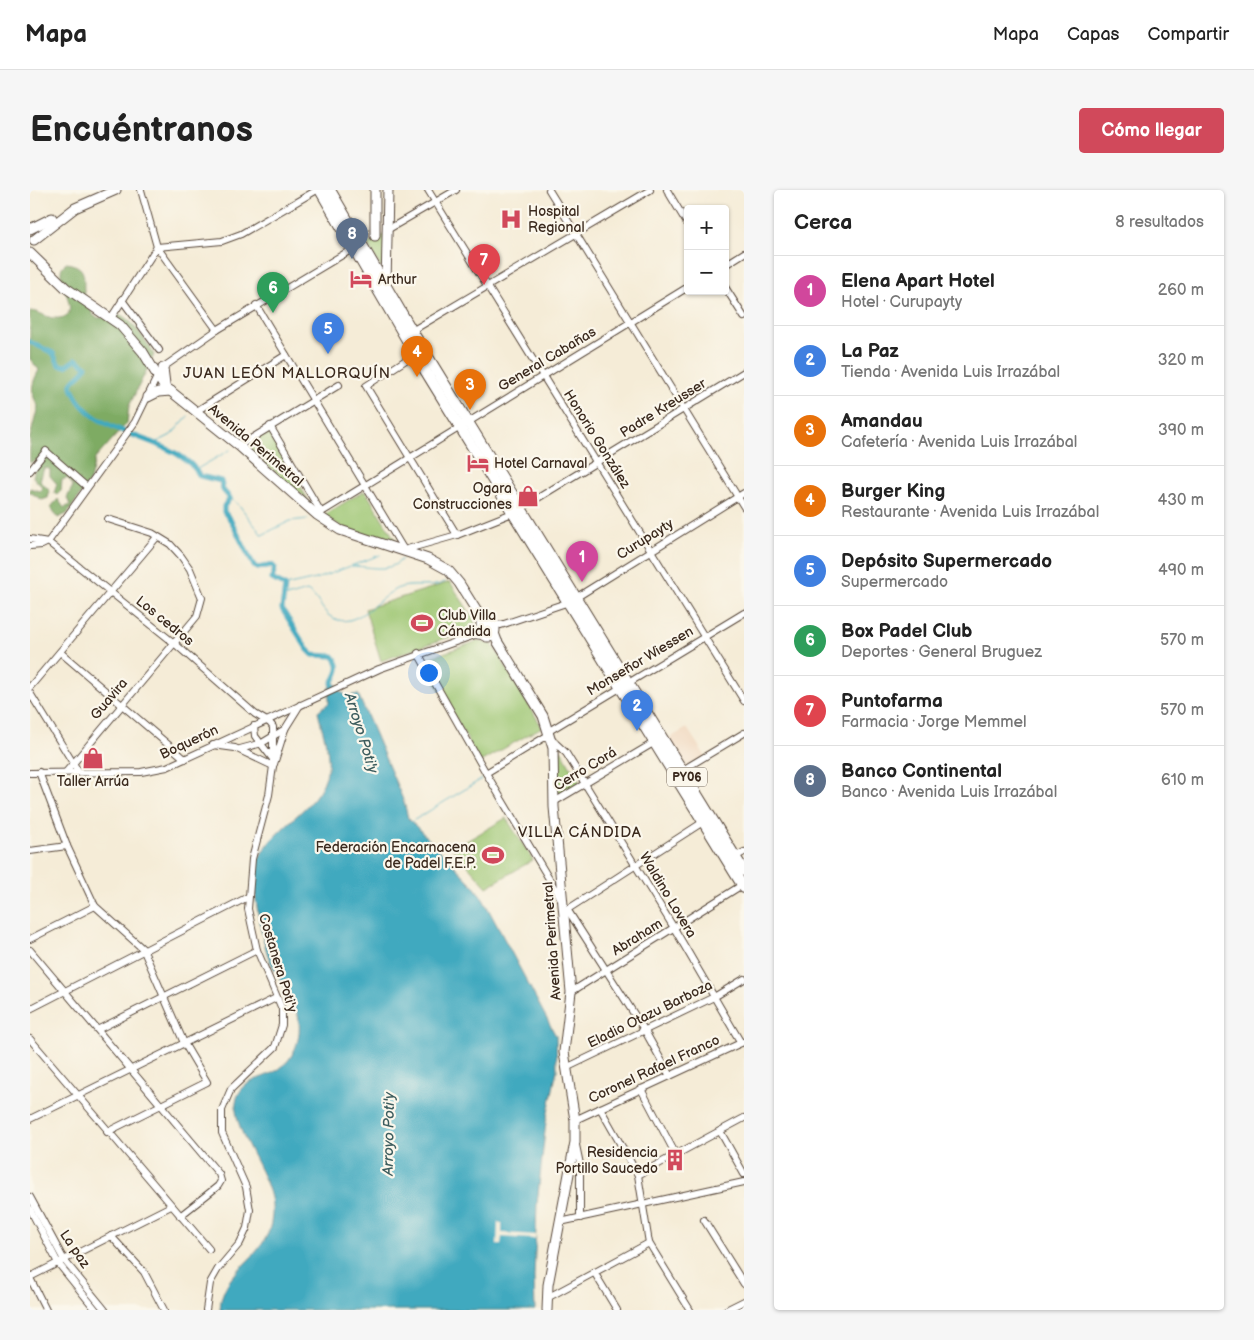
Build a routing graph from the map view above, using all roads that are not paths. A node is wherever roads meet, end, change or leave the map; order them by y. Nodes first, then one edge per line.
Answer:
1 (116, 190) edge
2 (141, 190) edge
3 (316, 190) edge
4 (320, 190) edge
5 (330, 190) edge
6 (375, 190) edge
7 (388, 190) edge
8 (428, 190) edge
9 (456, 190) edge
10 (550, 190) edge
11 (650, 190) edge
12 (667, 190) edge
13 (436, 202) junction
14 (684, 218) edge
15 (387, 230) junction
16 (576, 233) junction
17 (375, 236) junction
18 (31, 244) edge
19 (357, 246) junction
20 (157, 247) junction
21 (744, 253) edge
22 (729, 262) edge
23 (386, 286) junction
24 (488, 286) junction
25 (684, 290) edge
26 (729, 293) edge
27 (122, 300) junction
28 (256, 306) junction
29 (744, 316) edge
30 (111, 318) junction
31 (631, 322) junction
32 (217, 330) junction
33 (408, 333) junction
34 (159, 350) dead end
35 (416, 354) junction
36 (286, 355) junction
37 (150, 362) junction
38 (164, 367) junction
39 (744, 372) edge
40 (157, 376) junction
41 (543, 376) junction
42 (339, 385) dead end
43 (169, 390) junction
44 (148, 397) junction
45 (313, 400) junction
46 (684, 409) junction
47 (195, 412) junction
48 (465, 423) junction
49 (270, 426) junction
50 (239, 446) junction
51 (410, 457) junction
52 (597, 463) junction
53 (30, 471) edge
54 (366, 485) junction
55 (87, 487) junction
56 (741, 495) edge
57 (744, 507) edge
58 (519, 510) junction
59 (319, 514) junction
60 (108, 519) dead end
61 (457, 535) junction
62 (157, 537) junction
63 (30, 539) edge
64 (48, 542) junction
65 (428, 544) junction
66 (30, 546) edge
67 (404, 550) junction
68 (651, 550) junction
69 (427, 558) junction
70 (109, 591) junction
71 (573, 599) junction
72 (744, 613) edge
73 (488, 630) junction
74 (704, 637) junction
75 (174, 643) junction
76 (60, 652) junction
77 (418, 653) junction
78 (625, 685) junction
79 (30, 686) edge
80 (30, 694) edge
81 (320, 695) joint
82 (744, 701) edge
83 (121, 704) junction
84 (301, 704) junction
85 (265, 720) junction
86 (254, 726) junction
87 (286, 729) junction
88 (744, 733) edge
89 (550, 735) junction
90 (274, 737) junction
91 (655, 742) junction
92 (262, 743) junction
93 (212, 745) junction
94 (239, 749) junction
95 (272, 758) junction
96 (185, 759) junction
97 (73, 762) junction
98 (273, 766) junction
99 (78, 771) junction
100 (39, 772) junction
101 (66, 772) junction
102 (30, 773) edge
103 (486, 773) junction
104 (679, 773) junction
105 (585, 784) junction
106 (554, 802) junction
107 (703, 822) junction
108 (67, 846) junction
109 (30, 850) edge
110 (736, 857) edge
111 (636, 866) junction
112 (744, 871) edge
113 (743, 887) edge
114 (248, 897) junction
115 (95, 906) junction
116 (566, 908) junction
117 (674, 928) junction
118 (30, 939) edge
119 (30, 950) edge
120 (143, 950) junction
121 (258, 950) junction
122 (607, 970) junction
123 (744, 979) edge
124 (66, 990) junction
125 (571, 992) junction
126 (164, 996) junction
127 (714, 997) junction
128 (276, 998) junction
129 (30, 1008) edge
130 (99, 1029) junction
131 (646, 1032) junction
132 (30, 1039) edge
133 (743, 1042) edge
134 (184, 1043) junction
135 (566, 1068) junction
136 (132, 1069) junction
137 (670, 1076) junction
138 (641, 1089) junction
139 (78, 1095) junction
140 (162, 1104) junction
141 (600, 1108) junction
142 (744, 1118) edge
143 (30, 1119) edge
144 (575, 1120) junction
145 (720, 1131) junction
146 (107, 1132) junction
147 (575, 1142) junction
148 (676, 1155) junction
149 (744, 1174) edge
150 (638, 1176) junction
151 (744, 1182) edge
152 (30, 1197) edge
153 (643, 1204) junction
154 (171, 1206) junction
155 (30, 1209) edge
156 (180, 1216) junction
157 (580, 1218) junction
158 (35, 1219) edge
159 (704, 1220) dead end
160 (560, 1222) junction
161 (111, 1236) junction
162 (648, 1243) junction
163 (209, 1249) dead end
164 (61, 1262) junction
165 (594, 1272) junction
166 (30, 1277) edge
167 (744, 1284) edge
168 (547, 1298) junction
169 (744, 1301) edge
170 (46, 1310) edge
171 (96, 1310) edge
172 (105, 1310) edge
173 (164, 1310) edge
174 (206, 1310) edge
175 (547, 1310) edge
176 (617, 1310) edge
177 (690, 1310) edge
178 (726, 1310) edge

1 - 18 main road
2 - 20 street
3 - 20 street
4 - 19 highway, PY06
5 - 19 highway, PY06
6 - 17 main road
7 - 15 main road
8 - 13 street, Honorio González
9 - 13 street
10 - 16 street
11 - 16 street
12 - 14 street
13 - 15 street
13 - 24 street, Honorio González
15 - 17 main road
15 - 23 main road
16 - 24 street
16 - 31 street
17 - 19 main road
18 - 30 main road, Avenida Perimetral
19 - 23 highway, PY06
19 - 28 street
19 - 33 highway, PY06
20 - 27 street
20 - 32 street
21 - 22 street
23 - 33 highway, PY06
24 - 33 street
24 - 41 street, Honorio González
25 - 31 street, General Cabañas
26 - 29 street
27 - 30 street
27 - 34 street
28 - 32 street
28 - 36 street
30 - 37 main road, Avenida Perimetral
31 - 41 street, General Cabañas
31 - 46 street
32 - 38 street
33 - 35 highway, PY06
33 - 48 highway, PY06
35 - 48 highway, PY06
35 - 51 street
36 - 45 street
36 - 47 street
37 - 38 main road
37 - 40 main road, Avenida Perimetral
38 - 40 street
38 - 43 main road
39 - 46 street, Padre Kreusser
40 - 43 main road, Avenida Perimetral
40 - 44 street
41 - 48 street, General Cabañas
41 - 52 street, Honorio González
42 - 45 street
43 - 44 main road
43 - 47 main road, Avenida Perimetral
44 - 55 street
45 - 49 street
45 - 54 street
46 - 52 street, Padre Kreusser
46 - 56 street
47 - 50 main road, Avenida Perimetral
48 - 51 street, General Cabañas
48 - 58 highway, PY06
49 - 50 street
49 - 59 street
50 - 59 main road, Avenida Perimetral
51 - 54 street, General Cabañas
51 - 61 street
52 - 58 street, Padre Kreusser
52 - 68 street, Honorio González
53 - 55 street
54 - 59 street, General Cabañas
54 - 67 street
55 - 64 street
56 - 57 street
56 - 68 street, Curupayty
58 - 61 street, Padre Kreusser
58 - 71 highway, PY06
59 - 67 main road, Avenida Perimetral
60 - 62 street, Guavira
61 - 65 street, Padre Kreusser
62 - 70 street
62 - 75 street, Guavira
63 - 64 street
64 - 66 street
64 - 70 street, Los cedros
65 - 67 street, Padre Kreusser
65 - 69 street
67 - 69 main road, Avenida Perimetral
68 - 71 street, Curupayty
68 - 74 street, Honorio González
69 - 73 main road, Avenida Perimetral
70 - 75 street, Los cedros
70 - 76 street
71 - 73 street, Curupayty
71 - 78 highway, PY06
72 - 74 street, Monseñor Wiessen
73 - 77 street, Curupayty
73 - 89 main road, Avenida Perimetral
74 - 78 street, Monseñor Wiessen
74 - 82 street, Honorio González
75 - 83 street, Guavira
75 - 85 street, Los cedros
76 - 79 street
76 - 83 street
77 - 81 street, Curupayty
77 - 103 street
78 - 89 street, Monseñor Wiessen
78 - 91 highway, PY06
78 - 104 highway, PY06
80 - 97 street
81 - 84 street, Boquerón
83 - 96 street
83 - 97 street, Guavira
84 - 85 street, Boquerón
84 - 87 street
85 - 86 street, Boquerón
85 - 90 street
86 - 92 street
86 - 93 street, Boquerón
87 - 90 street
87 - 98 street
88 - 104 street
89 - 103 street, Monseñor Wiessen
89 - 105 street, Waldino Lovera
89 - 106 main road, Avenida Perimetral
90 - 92 street
90 - 95 street
91 - 104 highway, PY06
91 - 105 street, Cerro Corá
92 - 94 street
92 - 95 street
93 - 94 street
93 - 96 street, Boquerón
94 - 98 street
95 - 98 street
96 - 99 street, Boquerón
97 - 99 street
97 - 101 street, Guavira
98 - 114 street, Costanera Poti'y
99 - 101 street, Boquerón
100 - 101 street, Boquerón
100 - 102 street, Boquerón
100 - 108 street
103 - 116 street
104 - 107 highway, PY06
104 - 110 highway, PY06
105 - 106 street, Cerro Corá
105 - 111 street, Waldino Lovera
106 - 116 main road, Avenida Perimetral
107 - 110 highway, PY06
107 - 111 street
108 - 109 street
108 - 115 street
110 - 112 highway, PY06
110 - 113 highway, PY06
111 - 116 street
111 - 117 street, Waldino Lovera
113 - 117 street, Abraham
114 - 120 street
114 - 121 street, Costanera Poti'y
115 - 118 street
115 - 120 street
116 - 122 street
116 - 125 main road, Avenida Perimetral
117 - 122 street, Abraham
117 - 127 street, Waldino Lovera
119 - 124 street
120 - 124 street
120 - 126 street
121 - 126 street
121 - 128 street, Costanera Poti'y
122 - 125 street, Abraham
122 - 131 street
123 - 127 street, Eladio Otazu Barboza
124 - 129 street
124 - 130 street
125 - 135 main road, Avenida Perimetral
126 - 130 street
126 - 134 street
127 - 131 street, Eladio Otazu Barboza
127 - 133 street, Waldino Lovera
128 - 134 street
128 - 174 street, Costanera Poti'y
130 - 136 street
131 - 135 street, Eladio Otazu Barboza
131 - 137 street
132 - 139 street
133 - 137 street, Coronel Rafael Franco
134 - 136 street
134 - 140 street
135 - 144 main road, Avenida Perimetral
136 - 139 street
136 - 140 street
137 - 138 street, Coronel Rafael Franco
138 - 141 street, Coronel Rafael Franco
138 - 148 street
139 - 143 street
139 - 146 street
140 - 146 street
140 - 156 street
141 - 144 street, Coronel Rafael Franco
141 - 150 street
142 - 145 street
144 - 147 main road, Avenida Perimetral
145 - 148 street
145 - 149 street
146 - 154 street
147 - 157 street
147 - 160 main road, Avenida Perimetral
148 - 150 street
150 - 153 street
151 - 153 street
152 - 158 street, La paz
153 - 157 street
153 - 162 street
154 - 156 street
154 - 161 street
155 - 158 street, La paz
156 - 163 street
157 - 160 street
158 - 164 street, La paz
159 - 167 street
160 - 168 main road, Avenida Perimetral
161 - 164 street
161 - 173 street
162 - 165 street
162 - 177 street
164 - 166 street
164 - 171 street, La paz
164 - 172 street, La paz
165 - 168 street
165 - 176 street
166 - 170 street
168 - 175 main road, Avenida Perimetral
169 - 178 street

